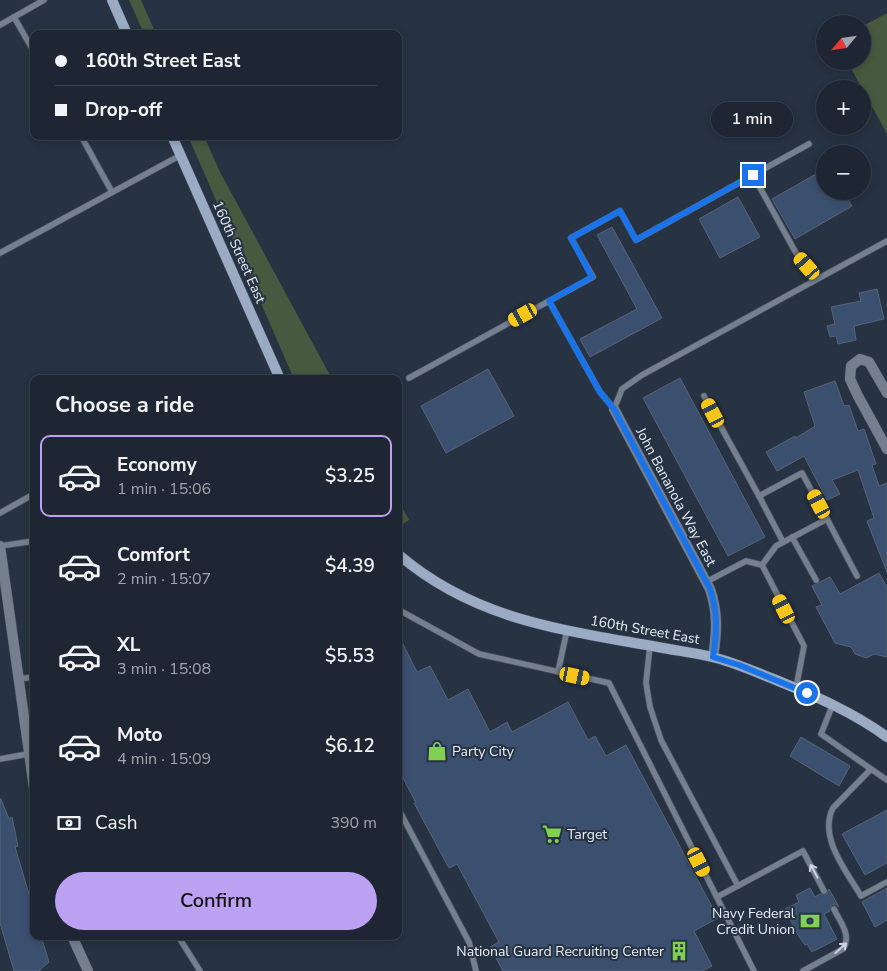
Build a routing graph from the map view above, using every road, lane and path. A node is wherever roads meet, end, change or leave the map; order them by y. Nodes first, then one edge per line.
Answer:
1 (44, 0) edge
2 (112, 0) edge
3 (14, 17) junction
4 (0, 25) edge
5 (125, 30) edge
6 (30, 45) edge
7 (83, 140) edge
8 (174, 140) edge
9 (809, 144) dead end
10 (181, 155) junction
11 (753, 175) junction
12 (112, 192) junction
13 (887, 241) edge
14 (0, 253) edge
15 (819, 278) junction
16 (549, 301) junction
17 (278, 375) edge
18 (409, 378) dead end
19 (887, 394) edge
20 (704, 396) dead end
21 (614, 409) junction
22 (887, 449) edge
23 (30, 496) edge
24 (759, 496) junction
25 (0, 513) edge
26 (827, 519) junction
27 (792, 537) junction
28 (30, 542) edge
29 (784, 542) junction
30 (0, 546) edge
31 (402, 558) edge
32 (762, 565) junction
33 (857, 576) dead end
34 (816, 580) dead end
35 (706, 582) junction
36 (402, 612) edge
37 (567, 630) junction
38 (650, 645) junction
39 (713, 657) junction
40 (558, 672) junction
41 (30, 678) edge
42 (18, 679) junction
43 (796, 688) junction
44 (833, 704) junction
45 (887, 737) edge
46 (28, 754) junction
47 (0, 759) edge
48 (30, 765) edge
49 (871, 769) junction
50 (887, 780) edge
51 (402, 816) edge
52 (887, 882) edge
53 (738, 886) junction
54 (824, 891) dead end
55 (717, 897) junction
56 (834, 909) dead end
57 (74, 940) edge
58 (181, 940) edge
59 (88, 971) edge
60 (200, 971) edge
61 (476, 971) edge
62 (754, 971) edge
63 (803, 971) edge

1 - 3 lane
2 - 5 street
3 - 4 lane
3 - 6 lane
7 - 12 lane
8 - 10 street, 160th Street East
9 - 11 lane
10 - 12 lane
10 - 17 street, 160th Street East
11 - 15 lane
11 - 16 lane
12 - 14 lane
13 - 15 lane
15 - 21 lane
16 - 18 lane
16 - 21 lane
19 - 22 street
20 - 24 lane
21 - 35 street, John Bananola Way East
23 - 25 lane
24 - 26 lane
24 - 29 lane
26 - 27 lane
26 - 33 lane
27 - 29 lane
27 - 34 lane
28 - 30 lane
29 - 32 lane
30 - 42 street
31 - 37 street, 160th Street East
32 - 35 lane
32 - 43 lane
35 - 39 street, John Bananola Way East
36 - 40 lane
37 - 38 street, 160th Street East
37 - 40 lane
38 - 39 street, 160th Street East
38 - 53 lane
39 - 43 street, 160th Street East
40 - 55 lane
41 - 42 lane
42 - 46 street
43 - 44 street, 160th Street East
44 - 45 street, 160th Street East
44 - 49 lane
46 - 47 lane
46 - 48 street
49 - 50 lane
49 - 52 lane
51 - 61 lane
54 -> 53 lane
53 - 55 lane
55 - 62 lane
63 -> 56 lane
57 - 59 street
58 - 60 lane

